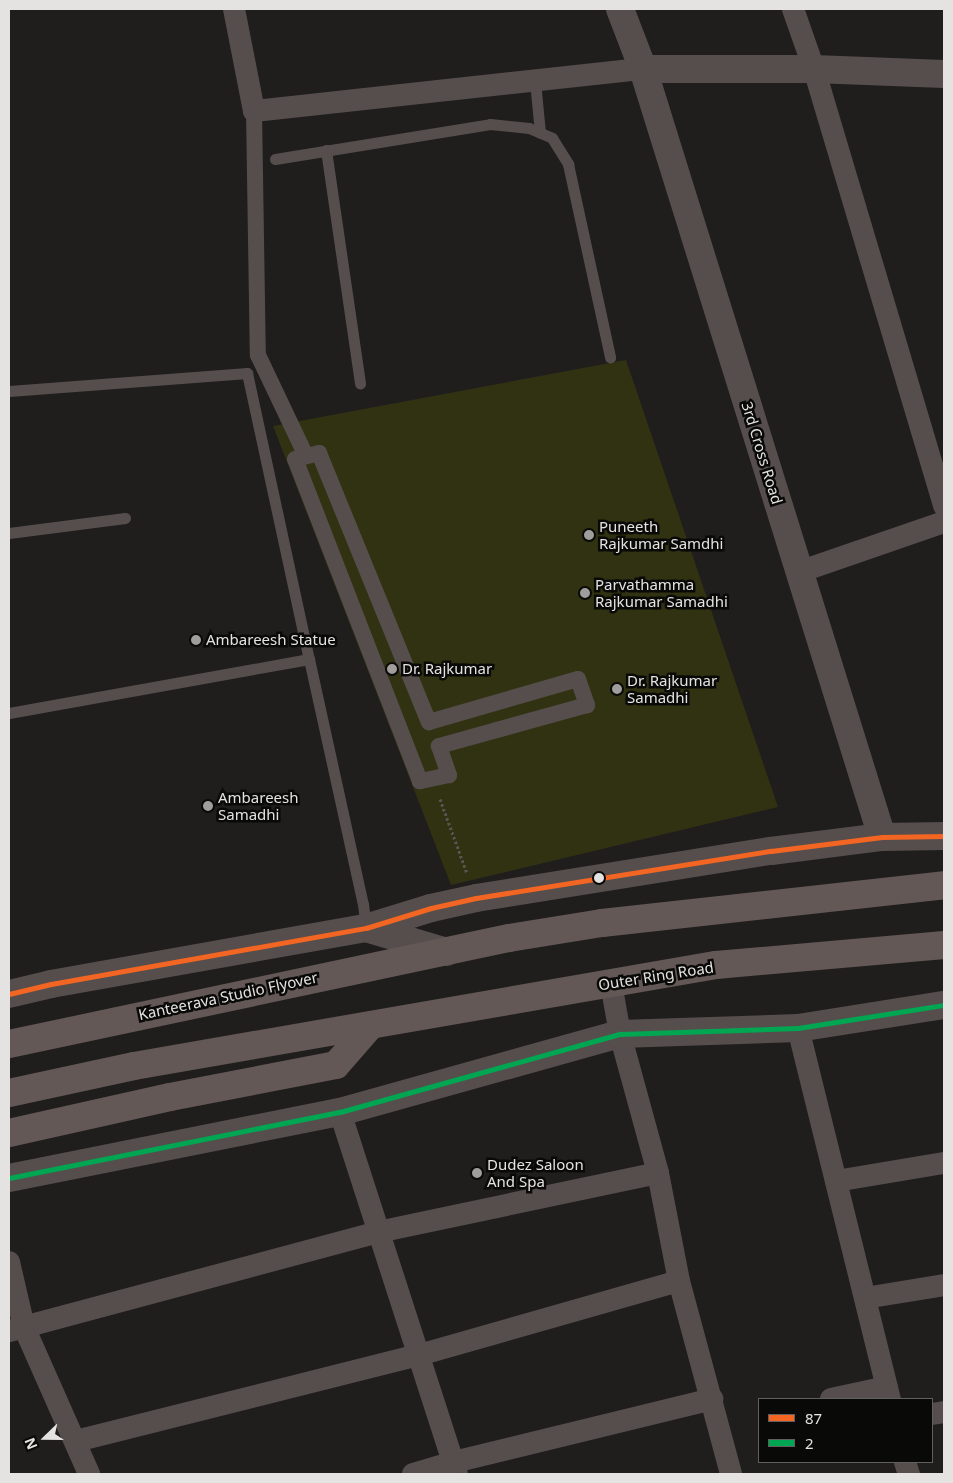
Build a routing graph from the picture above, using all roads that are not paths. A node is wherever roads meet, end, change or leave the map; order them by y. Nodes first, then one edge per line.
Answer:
1 (234, 9) edge
2 (620, 9) edge
3 (793, 9) edge
4 (643, 69) junction
5 (814, 69) junction
6 (944, 74) edge
7 (535, 81) junction
8 (254, 111) junction
9 (540, 133) junction
10 (326, 150) junction
11 (275, 159) dead end
12 (610, 356) dead end
13 (360, 384) dead end
14 (9, 391) edge
15 (306, 456) junction
16 (944, 506) edge
17 (125, 518) dead end
18 (944, 522) edge
19 (9, 534) edge
20 (799, 572) junction
21 (309, 659) junction
22 (9, 713) edge
23 (944, 836) edge
24 (882, 837) junction
25 (944, 886) edge
26 (366, 928) junction
27 (944, 945) edge
28 (447, 952) junction
29 (611, 983) junction
30 (9, 994) edge
31 (944, 1005) edge
32 (371, 1025) junction
33 (798, 1028) junction
34 (620, 1034) junction
35 (9, 1044) edge
36 (9, 1093) edge
37 (340, 1112) junction
38 (9, 1133) edge
39 (944, 1164) edge
40 (658, 1173) junction
41 (9, 1178) edge
42 (836, 1181) junction
43 (378, 1232) junction
44 (9, 1262) edge
45 (679, 1281) junction
46 (944, 1285) edge
47 (865, 1298) junction
48 (16, 1329) edge
49 (419, 1355) junction
50 (889, 1393) edge
51 (840, 1398) edge
52 (712, 1399) junction
53 (76, 1442) junction
54 (456, 1468) edge
55 (89, 1474) edge
56 (413, 1474) edge
57 (731, 1474) edge

1 - 8 street
2 - 4 street, 3rd Cross Road
3 - 5 street
4 - 5 street
4 - 7 street
4 - 20 street, 3rd Cross Road
5 - 6 street
5 - 16 street
7 - 8 street
7 - 9 lane
8 - 15 street
9 - 10 lane
9 - 12 lane
10 - 11 lane
10 - 13 lane
14 - 21 lane
15 - 15 street
17 - 19 lane
18 - 20 street
20 - 24 street, 3rd Cross Road
21 - 22 lane
21 - 26 lane
23 - 24 street
24 - 26 street
25 - 28 highway
26 - 28 street
26 - 30 street
27 - 29 highway, Outer Ring Road
28 - 35 highway, Kanteerava Studio Flyover
29 - 32 highway, Outer Ring Road
29 - 34 street
31 - 33 street
32 - 36 highway
32 - 38 highway
33 - 34 street
33 - 42 street
34 - 37 street
34 - 40 street
37 - 41 street
37 - 43 street
39 - 42 street
40 - 43 street
40 - 45 street
42 - 47 street
43 - 48 street
43 - 49 street
44 - 48 street
45 - 49 street
45 - 52 street
46 - 47 street
47 - 50 street
48 - 53 street
49 - 53 street
49 - 54 street
50 - 51 street
52 - 54 street
52 - 57 street
53 - 55 street
54 - 56 street

